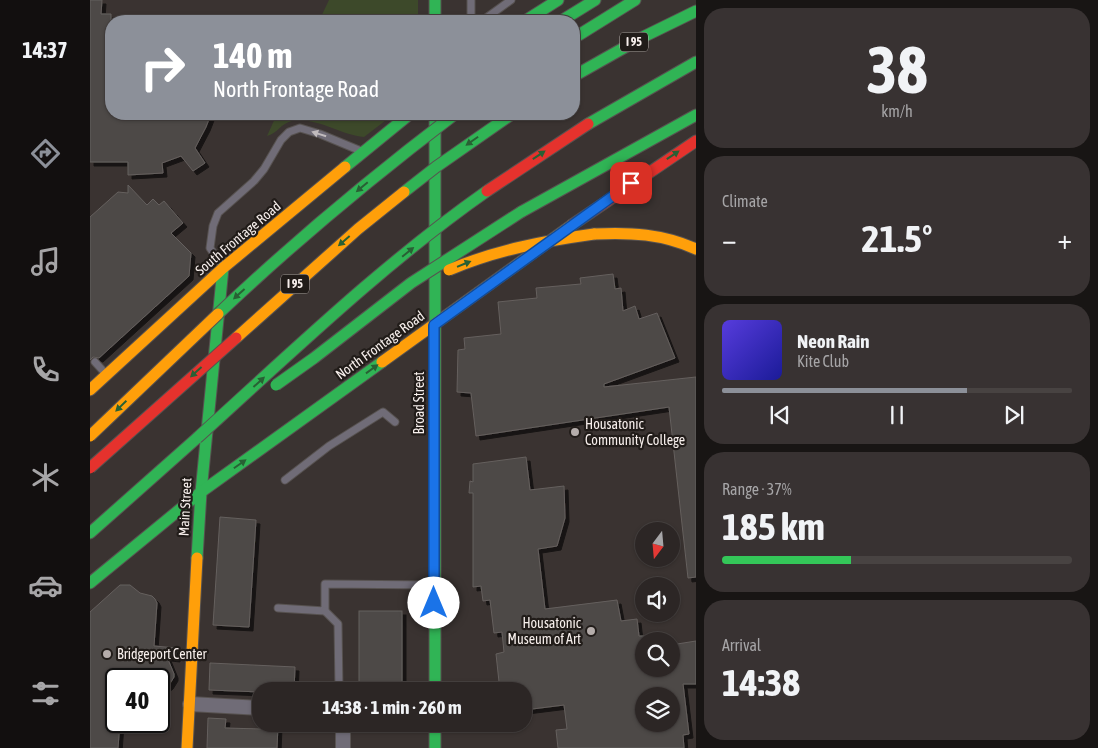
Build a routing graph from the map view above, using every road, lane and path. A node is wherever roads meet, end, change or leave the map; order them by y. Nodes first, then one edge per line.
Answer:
1 (435, 0) edge
2 (471, 0) edge
3 (511, 0) edge
4 (558, 0) edge
5 (595, 0) edge
6 (635, 0) edge
7 (696, 11) edge
8 (435, 15) edge
9 (471, 15) edge
10 (490, 15) edge
11 (534, 15) edge
12 (571, 15) edge
13 (580, 34) edge
14 (696, 62) edge
15 (580, 73) edge
16 (687, 80) dead end
17 (696, 115) edge
18 (403, 120) edge
19 (435, 120) edge
20 (438, 120) edge
21 (447, 120) edge
22 (503, 120) edge
23 (588, 124) junction
24 (696, 141) edge
25 (364, 152) junction
26 (378, 173) junction
27 (696, 249) edge
28 (223, 268) junction
29 (360, 321) junction
30 (434, 325) junction
31 (95, 362) dead end
32 (107, 375) junction
33 (90, 390) edge
34 (395, 422) dead end
35 (90, 436) edge
36 (197, 438) junction
37 (90, 468) edge
38 (285, 480) dead end
39 (201, 492) junction
40 (90, 534) edge
41 (90, 583) edge
42 (434, 585) junction
43 (278, 608) dead end
44 (325, 610) junction
45 (339, 682) edge
46 (435, 682) edge
47 (190, 704) junction
48 (252, 707) edge
49 (343, 732) edge
50 (435, 732) edge
51 (187, 748) edge
52 (343, 748) edge
53 (435, 748) edge

1 - 8 main road
2 - 9 lane
3 - 10 lane
4 - 11 main road
5 - 12 main road
6 - 13 main road
7 - 15 main road, I 95
14 - 23 main road
16 - 23 main road
17 - 29 main road, bridge
18 - 25 main road, South Frontage Road
19 - 30 main road, Broad Street
20 - 26 main road, bridge
21 - 26 main road, bridge
22 -> 37 main road, I 95, bridge
36 -> 23 main road, bridge
30 -> 24 main road, North Frontage Road
25 - 28 main road, South Frontage Road
25 -> 28 lane
26 -> 35 main road, bridge
29 -> 27 main road, bridge
28 - 32 main road, South Frontage Road
28 - 39 main road, Main Street
29 - 36 main road, bridge
39 -> 30 main road, North Frontage Road
30 - 42 main road, Broad Street
31 - 32 lane
32 - 33 main road, South Frontage Road
34 - 38 lane
36 - 40 main road
39 - 41 main road, North Frontage Road
39 - 47 main road, Main Street
42 - 44 lane
42 - 46 main road, Broad Street
43 - 44 lane
44 - 45 lane
47 - 48 street
47 - 51 main road, Main Street
49 - 52 street
50 - 53 main road

